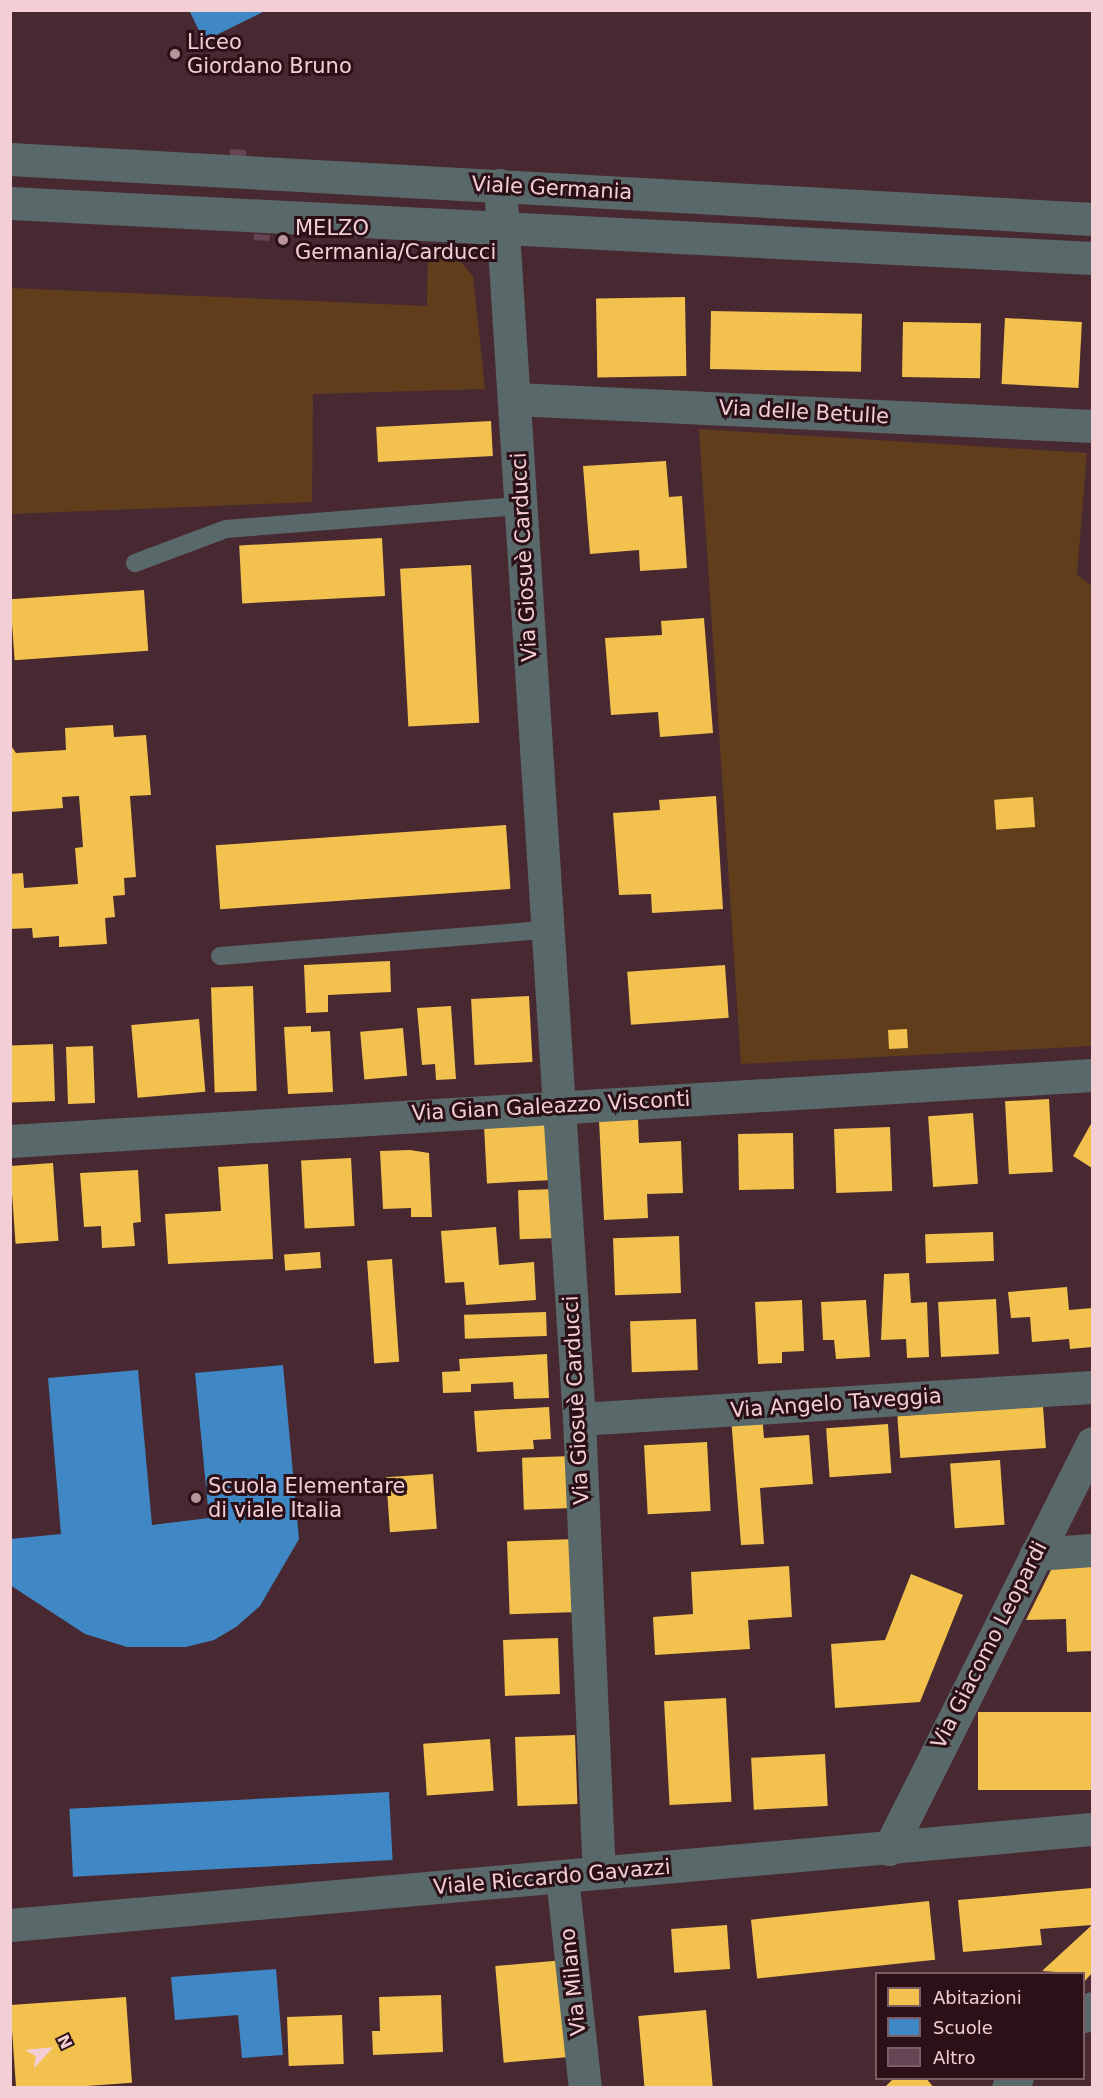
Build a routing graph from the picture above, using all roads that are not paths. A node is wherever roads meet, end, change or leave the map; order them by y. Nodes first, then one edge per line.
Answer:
1 (10, 159) edge
2 (500, 185) junction
3 (10, 203) edge
4 (1092, 219) edge
5 (502, 228) junction
6 (1092, 258) edge
7 (515, 399) junction
8 (1092, 426) edge
9 (521, 506) junction
10 (135, 563) dead end
11 (546, 930) junction
12 (220, 956) dead end
13 (1092, 1075) edge
14 (558, 1104) junction
15 (10, 1142) edge
16 (1092, 1387) edge
17 (579, 1419) junction
18 (1092, 1443) edge
19 (1092, 1550) edge
20 (1036, 1554) junction
21 (1092, 1829) edge
22 (889, 1849) junction
23 (599, 1871) junction
24 (562, 1877) junction
25 (11, 1917) edge
26 (585, 2088) edge

1 - 2 street, Viale Germania
2 - 4 street, Viale Germania
2 - 5 street, Via Giosuè Carducci
3 - 5 street, Viale Germania
5 - 6 street, Viale Germania
5 - 7 street, Via Giosuè Carducci
7 - 8 street, Via delle Betulle
7 - 9 street, Via Giosuè Carducci
9 - 10 lane
9 - 11 street, Via Giosuè Carducci
11 - 12 lane
11 - 14 street, Via Giosuè Carducci
13 - 14 street, Via Gian Galeazzo Visconti
14 - 15 street, Via Gian Galeazzo Visconti
14 - 17 street, Via Giosuè Carducci
16 - 17 street, Via Angelo Taveggia
17 - 23 street, Via Giosuè Carducci
18 - 20 street, Via Giacomo Leopardi
19 - 20 street
20 - 22 street, Via Giacomo Leopardi
21 - 22 street, Viale Riccardo Gavazzi
22 - 23 street, Viale Riccardo Gavazzi
23 - 24 street, Viale Riccardo Gavazzi
24 - 25 street, Viale Riccardo Gavazzi
24 - 26 street, Via Milano

